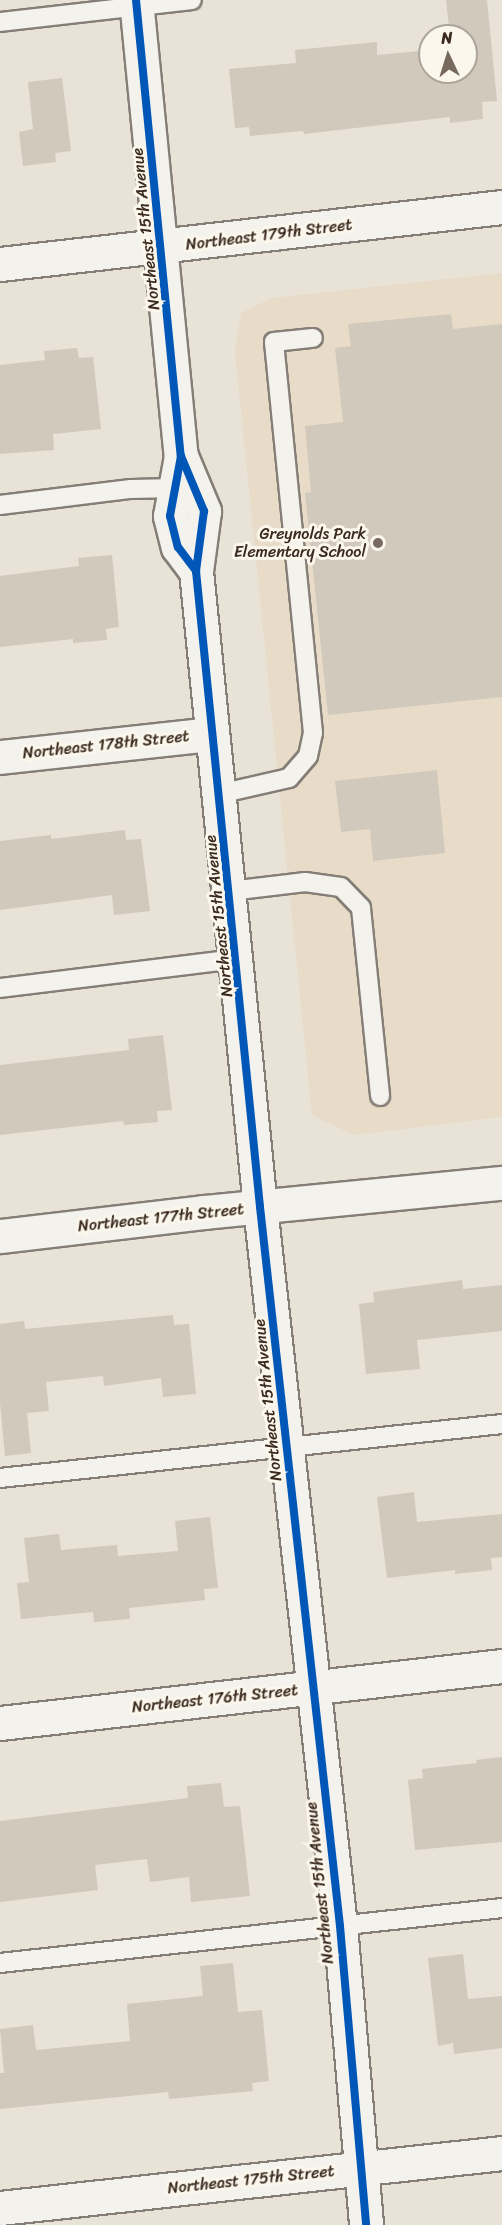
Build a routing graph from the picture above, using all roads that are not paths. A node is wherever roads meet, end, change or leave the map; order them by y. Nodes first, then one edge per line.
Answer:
1 (192, 0) edge
2 (137, 3) edge
3 (0, 22) edge
4 (502, 207) edge
5 (162, 248) junction
6 (0, 264) edge
7 (312, 338) dead end
8 (178, 472) junction
9 (0, 505) edge
10 (212, 734) junction
11 (0, 757) edge
12 (219, 794) junction
13 (230, 891) junction
14 (237, 959) junction
15 (0, 988) edge
16 (381, 1096) dead end
17 (502, 1183) edge
18 (260, 1207) junction
19 (0, 1236) edge
20 (502, 1424) edge
21 (286, 1448) junction
22 (0, 1478) edge
23 (502, 1666) edge
24 (312, 1688) junction
25 (0, 1723) edge
26 (502, 1908) edge
27 (339, 1926) junction
28 (0, 1963) edge
29 (502, 2153) edge
30 (361, 2169) junction
31 (0, 2208) edge
32 (366, 2225) edge

1 - 2 lane
2 - 3 lane
2 - 5 street, Northeast 15th Avenue
4 - 5 street, Northeast 179th Street
5 - 6 street, Northeast 179th Street
5 - 8 street, Northeast 15th Avenue
7 - 12 lane
8 - 9 lane
8 - 10 street, Northeast 15th Avenue
10 - 11 street, Northeast 178th Street
10 - 12 street, Northeast 15th Avenue
12 - 13 street, Northeast 15th Avenue
13 - 14 street, Northeast 15th Avenue
13 - 16 lane
14 - 15 lane
14 - 18 street, Northeast 15th Avenue
17 - 18 street, Northeast 177th Street
18 - 19 street, Northeast 177th Street
18 - 21 street, Northeast 15th Avenue
20 - 21 lane
21 - 22 lane
21 - 24 street, Northeast 15th Avenue
23 - 24 street, Northeast 176th Street
24 - 25 street, Northeast 176th Street
24 - 27 street, Northeast 15th Avenue
26 - 27 lane
27 - 28 lane
27 - 30 street, Northeast 15th Avenue
29 - 30 street, Northeast 175th Street
30 - 31 street, Northeast 175th Street
30 - 32 street, Northeast 15th Avenue

